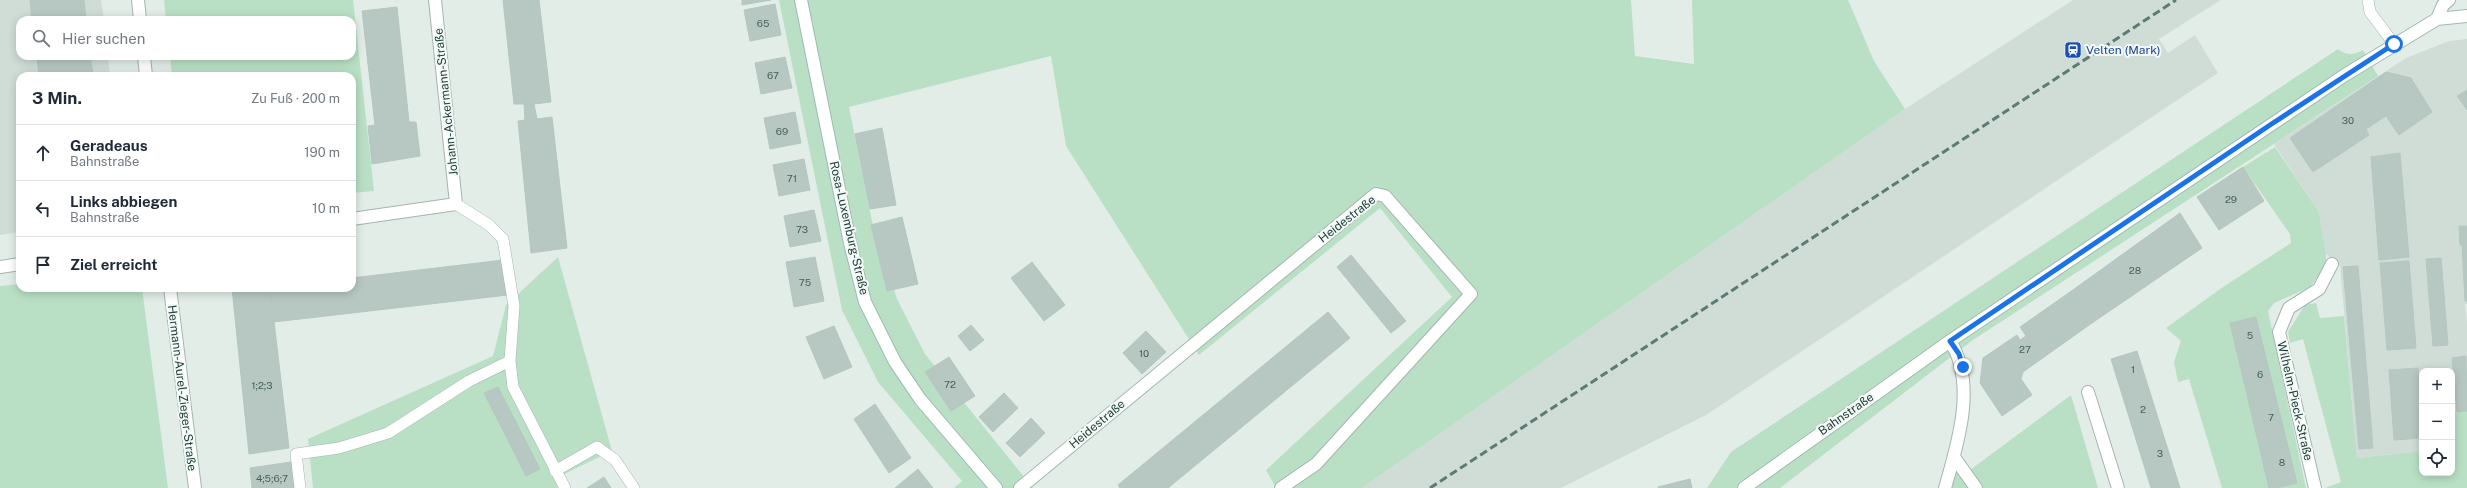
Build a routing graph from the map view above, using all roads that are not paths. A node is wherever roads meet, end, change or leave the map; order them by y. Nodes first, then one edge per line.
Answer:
1 (138, 0) edge
2 (435, 0) edge
3 (801, 0) edge
4 (2368, 0) edge
5 (2449, 0) edge
6 (140, 16) edge
7 (2467, 16) edge
8 (2437, 19) junction
9 (2394, 44) junction
10 (144, 60) edge
11 (146, 72) edge
12 (456, 204) junction
13 (356, 218) edge
14 (2332, 264) dead end
15 (16, 265) edge
16 (0, 267) edge
17 (170, 292) edge
18 (1950, 341) junction
19 (510, 361) junction
20 (2088, 392) dead end
21 (1954, 457) junction
22 (555, 471) junction
23 (993, 487) edge
24 (195, 488) edge
25 (300, 488) edge
26 (565, 488) edge
27 (634, 488) edge
28 (1020, 488) edge
29 (1281, 488) edge
30 (1744, 488) edge
31 (1945, 488) edge
32 (1976, 488) edge
33 (2118, 488) edge
34 (2315, 488) edge

1 - 6 street
2 - 12 street, Johann-Ackermann-Straße
3 - 23 street, Rosa-Luxemburg-Straße
4 - 9 lane
5 - 8 street
7 - 8 street, Bahnstraße
8 - 9 street, Bahnstraße
9 - 18 street, Bahnstraße
10 - 11 street
12 - 13 street
12 - 19 lane
14 - 34 street, Wilhelm-Pieck-Straße
15 - 16 street
17 - 24 street, Hermann-Aurel-Zieger-Straße
18 - 21 street
18 - 30 street, Bahnstraße
19 - 22 lane
19 - 25 lane
20 - 33 street
21 - 31 street
21 - 32 street
22 - 26 lane
22 - 27 lane
28 - 29 street, Heidestraße

